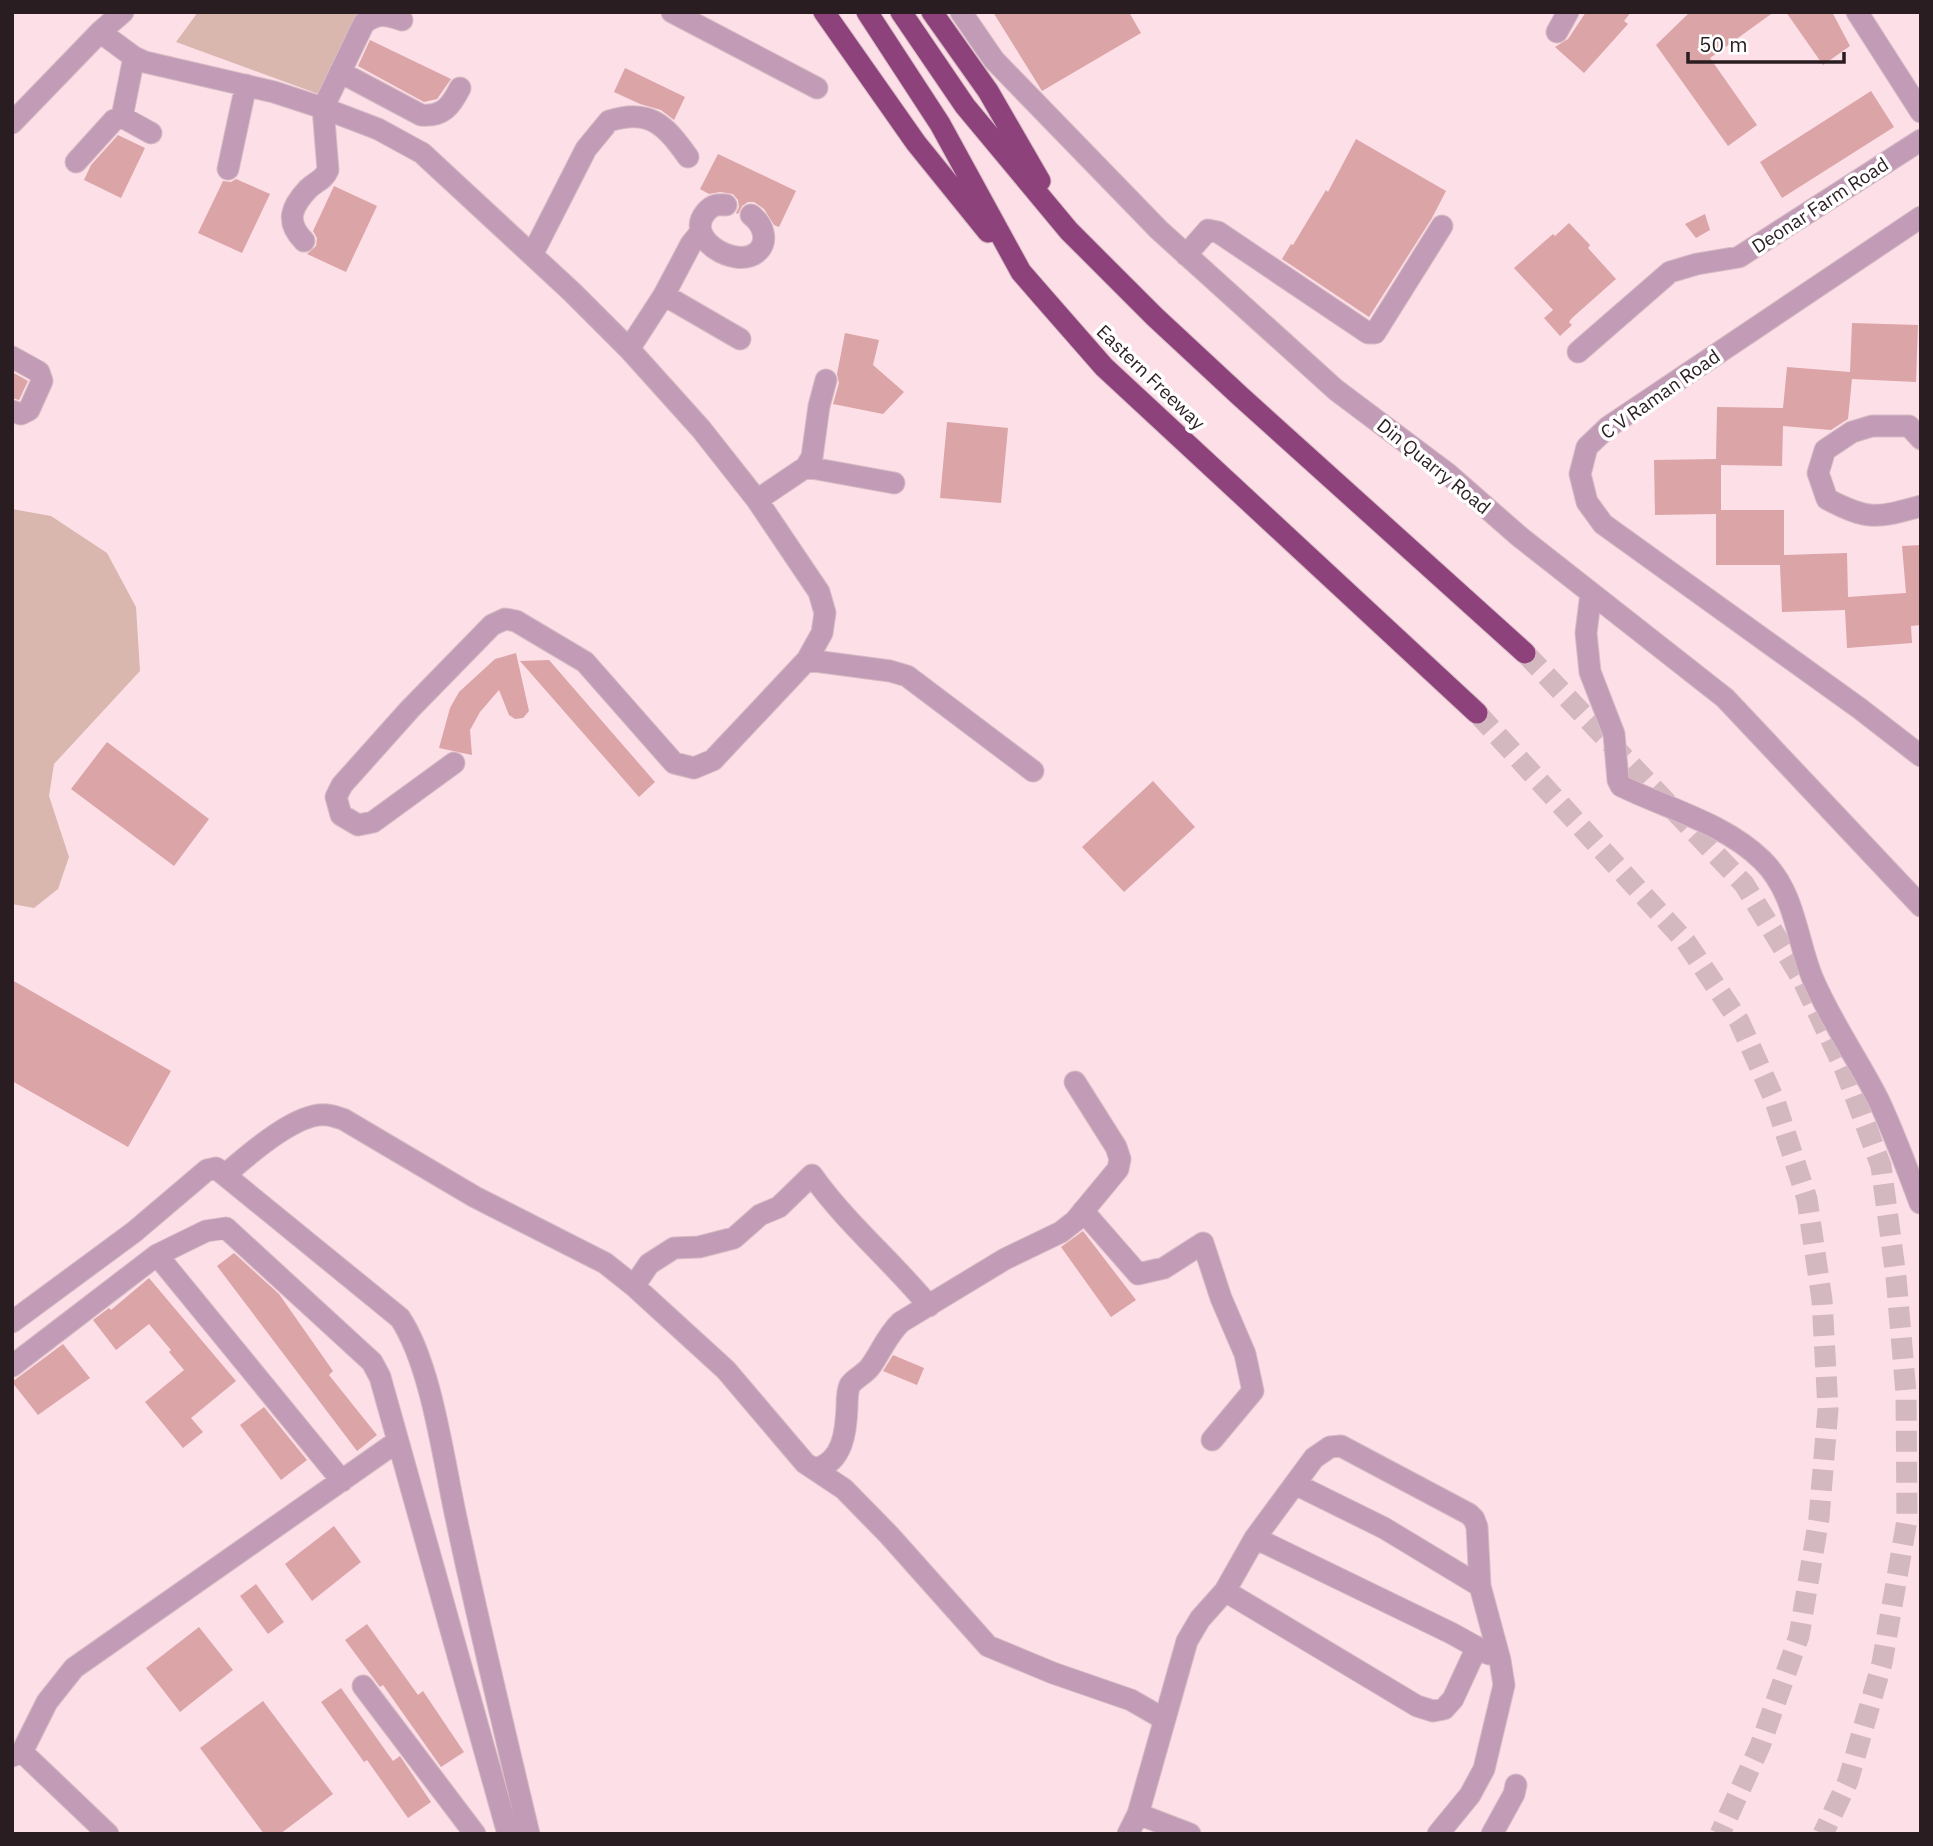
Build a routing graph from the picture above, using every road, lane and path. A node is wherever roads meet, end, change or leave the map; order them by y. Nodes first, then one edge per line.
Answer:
1 (672, 12) edge
2 (824, 12) edge
3 (867, 12) edge
4 (901, 12) edge
5 (932, 12) edge
6 (961, 12) edge
7 (1568, 12) edge
8 (1857, 12) edge
9 (107, 20) edge
10 (402, 20) dead end
11 (1557, 32) dead end
12 (134, 57) junction
13 (340, 72) junction
14 (246, 85) junction
15 (460, 88) dead end
16 (817, 88) dead end
17 (323, 108) junction
18 (1921, 112) edge
19 (122, 117) junction
20 (12, 123) edge
21 (151, 133) dead end
22 (1921, 140) edge
23 (688, 157) dead end
24 (76, 162) dead end
25 (228, 169) dead end
26 (726, 205) dead end
27 (751, 215) dead end
28 (1921, 217) edge
29 (1441, 226) dead end
30 (1069, 231) junction
31 (700, 233) junction
32 (304, 241) dead end
33 (532, 255) junction
34 (1186, 255) junction
35 (1021, 272) junction
36 (664, 295) junction
37 (740, 339) dead end
38 (629, 349) junction
39 (1578, 352) dead end
40 (12, 357) edge
41 (826, 380) dead end
42 (12, 411) edge
43 (1921, 439) edge
44 (806, 467) junction
45 (894, 483) dead end
46 (757, 500) junction
47 (1921, 506) edge
48 (1591, 593) junction
49 (1525, 653) tunnel mouth
50 (807, 660) junction
51 (1477, 713) tunnel mouth
52 (1921, 756) edge
53 (454, 763) dead end
54 (1033, 771) dead end
55 (1921, 906) edge
56 (1075, 1082) dead end
57 (226, 1174) junction
58 (1920, 1203) edge
59 (1083, 1211) junction
60 (157, 1255) junction
61 (634, 1286) junction
62 (929, 1306) junction
63 (12, 1322) edge
64 (12, 1366) edge
65 (1212, 1440) dead end
66 (398, 1441) junction
67 (816, 1469) junction
68 (342, 1481) junction
69 (1295, 1484) junction
70 (1255, 1538) junction
71 (1480, 1586) junction
72 (1225, 1591) junction
73 (1478, 1647) junction
74 (1500, 1660) junction
75 (363, 1686) dead end
76 (1164, 1719) junction
77 (17, 1754) edge
78 (1516, 1785) dead end
79 (1138, 1814) junction
80 (108, 1834) edge
81 (475, 1834) edge
82 (508, 1834) edge
83 (529, 1834) edge
84 (1128, 1834) edge
85 (1189, 1834) edge
86 (1438, 1834) edge
87 (1492, 1834) edge

1 - 16 street
2 - 35 highway
3 - 35 highway, Eastern Freeway
4 - 30 highway
5 - 30 highway
6 - 34 street, Din Quarry Road
7 - 11 street
8 - 18 street
9 - 12 street
9 - 20 street
10 - 13 street
12 - 14 street
12 - 19 street
13 - 15 street
13 - 17 street
14 - 17 street
14 - 25 street
17 - 32 street
17 - 33 street
19 - 21 street
19 - 24 street
22 - 39 street, Deonar Farm Road
23 - 33 street
26 - 31 street
27 - 31 street
28 - 52 street, C V Raman Road
29 - 34 street
30 - 49 highway
31 - 36 street
33 - 38 street
34 - 48 street, Din Quarry Road
35 - 51 highway, Eastern Freeway
36 - 37 street
36 - 38 street
38 - 46 street
40 - 42 street
41 - 44 street
43 - 47 street
44 - 45 street
44 - 46 street
46 - 50 street
48 - 55 street, Din Quarry Road
48 - 58 street
50 - 53 street
50 - 54 street
56 - 59 street
57 - 61 street
57 - 63 street
57 - 83 street
59 - 62 street
59 - 65 street
60 - 64 street
60 - 66 street
60 - 68 street
61 - 62 street
61 - 67 street
62 - 67 street
66 - 68 street
66 - 82 street
67 - 76 street
68 - 77 street
69 - 70 street
69 - 71 street
69 - 71 street
70 - 72 street
70 - 73 street
71 - 74 street
72 - 73 street
72 - 76 street
73 - 74 street
74 - 86 street
75 - 81 street
76 - 79 street
77 - 80 street
78 - 87 street
79 - 84 street
79 - 85 street

